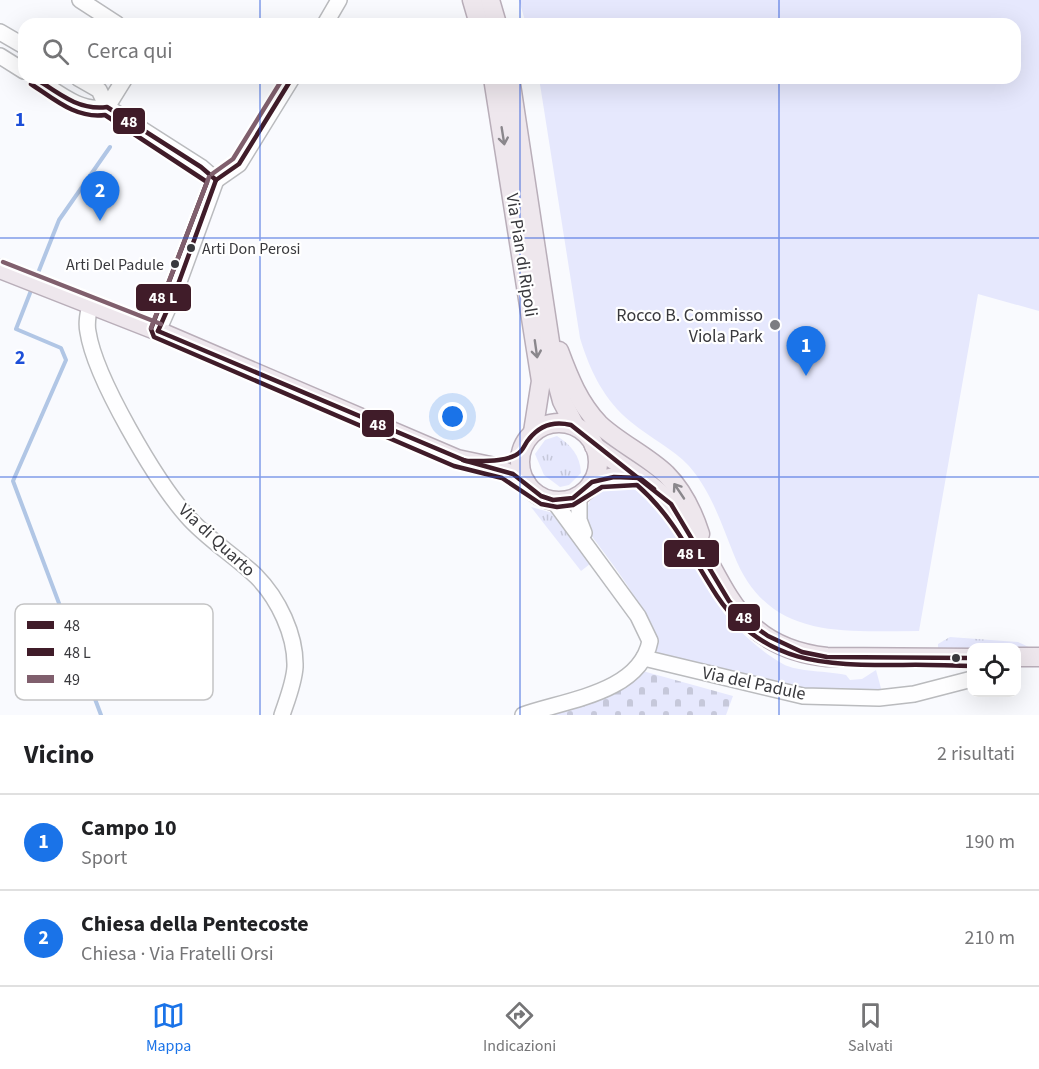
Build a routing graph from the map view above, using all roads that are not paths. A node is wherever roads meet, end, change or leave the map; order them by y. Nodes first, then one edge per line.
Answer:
1 (80, 0) edge
2 (339, 0) edge
3 (472, 0) edge
4 (490, 0) edge
5 (108, 18) edge
6 (328, 18) edge
7 (478, 18) edge
8 (495, 18) edge
9 (0, 32) edge
10 (18, 42) edge
11 (0, 56) edge
12 (18, 67) edge
13 (45, 84) edge
14 (88, 84) edge
15 (121, 84) edge
16 (288, 84) edge
17 (494, 84) edge
18 (511, 84) edge
19 (107, 107) junction
20 (216, 180) junction
21 (0, 269) edge
22 (90, 305) junction
23 (550, 326) junction
24 (158, 331) junction
25 (575, 426) junction
26 (533, 432) junction
27 (594, 446) junction
28 (521, 452) junction
29 (478, 463) junction
30 (640, 478) junction
31 (526, 482) junction
32 (585, 489) junction
33 (554, 500) junction
34 (595, 554) junction
35 (708, 564) junction
36 (1021, 657) edge
37 (1039, 657) edge
38 (967, 658) edge
39 (642, 660) junction
40 (967, 680) edge
41 (282, 715) edge
42 (523, 715) edge

1 - 5 street
2 - 6 street
3 - 7 main road
4 - 8 main road
9 - 10 street
11 - 12 street
13 - 19 street
14 - 19 street
15 - 19 street
16 - 20 street
17 -> 26 main road, Via Pian di Ripoli
18 - 23 main road, Via Pian di Ripoli
19 - 20 street
20 - 24 street
21 - 22 main road
22 - 24 main road
22 - 41 street, Via di Quarto
23 - 25 main road, Via Pian di Ripoli
35 -> 23 main road, Via Pian di Ripoli
24 - 29 main road
25 - 26 main road
25 - 27 main road
26 - 28 main road
27 - 30 main road
27 - 32 main road
28 - 29 main road
28 - 31 main road
29 - 31 main road
30 - 32 main road
30 - 35 main road
31 - 33 main road
32 - 33 main road
32 - 34 street
33 - 34 street
34 - 39 street
35 - 38 main road
36 - 37 main road
39 - 40 street, Via del Padule
39 - 42 street

